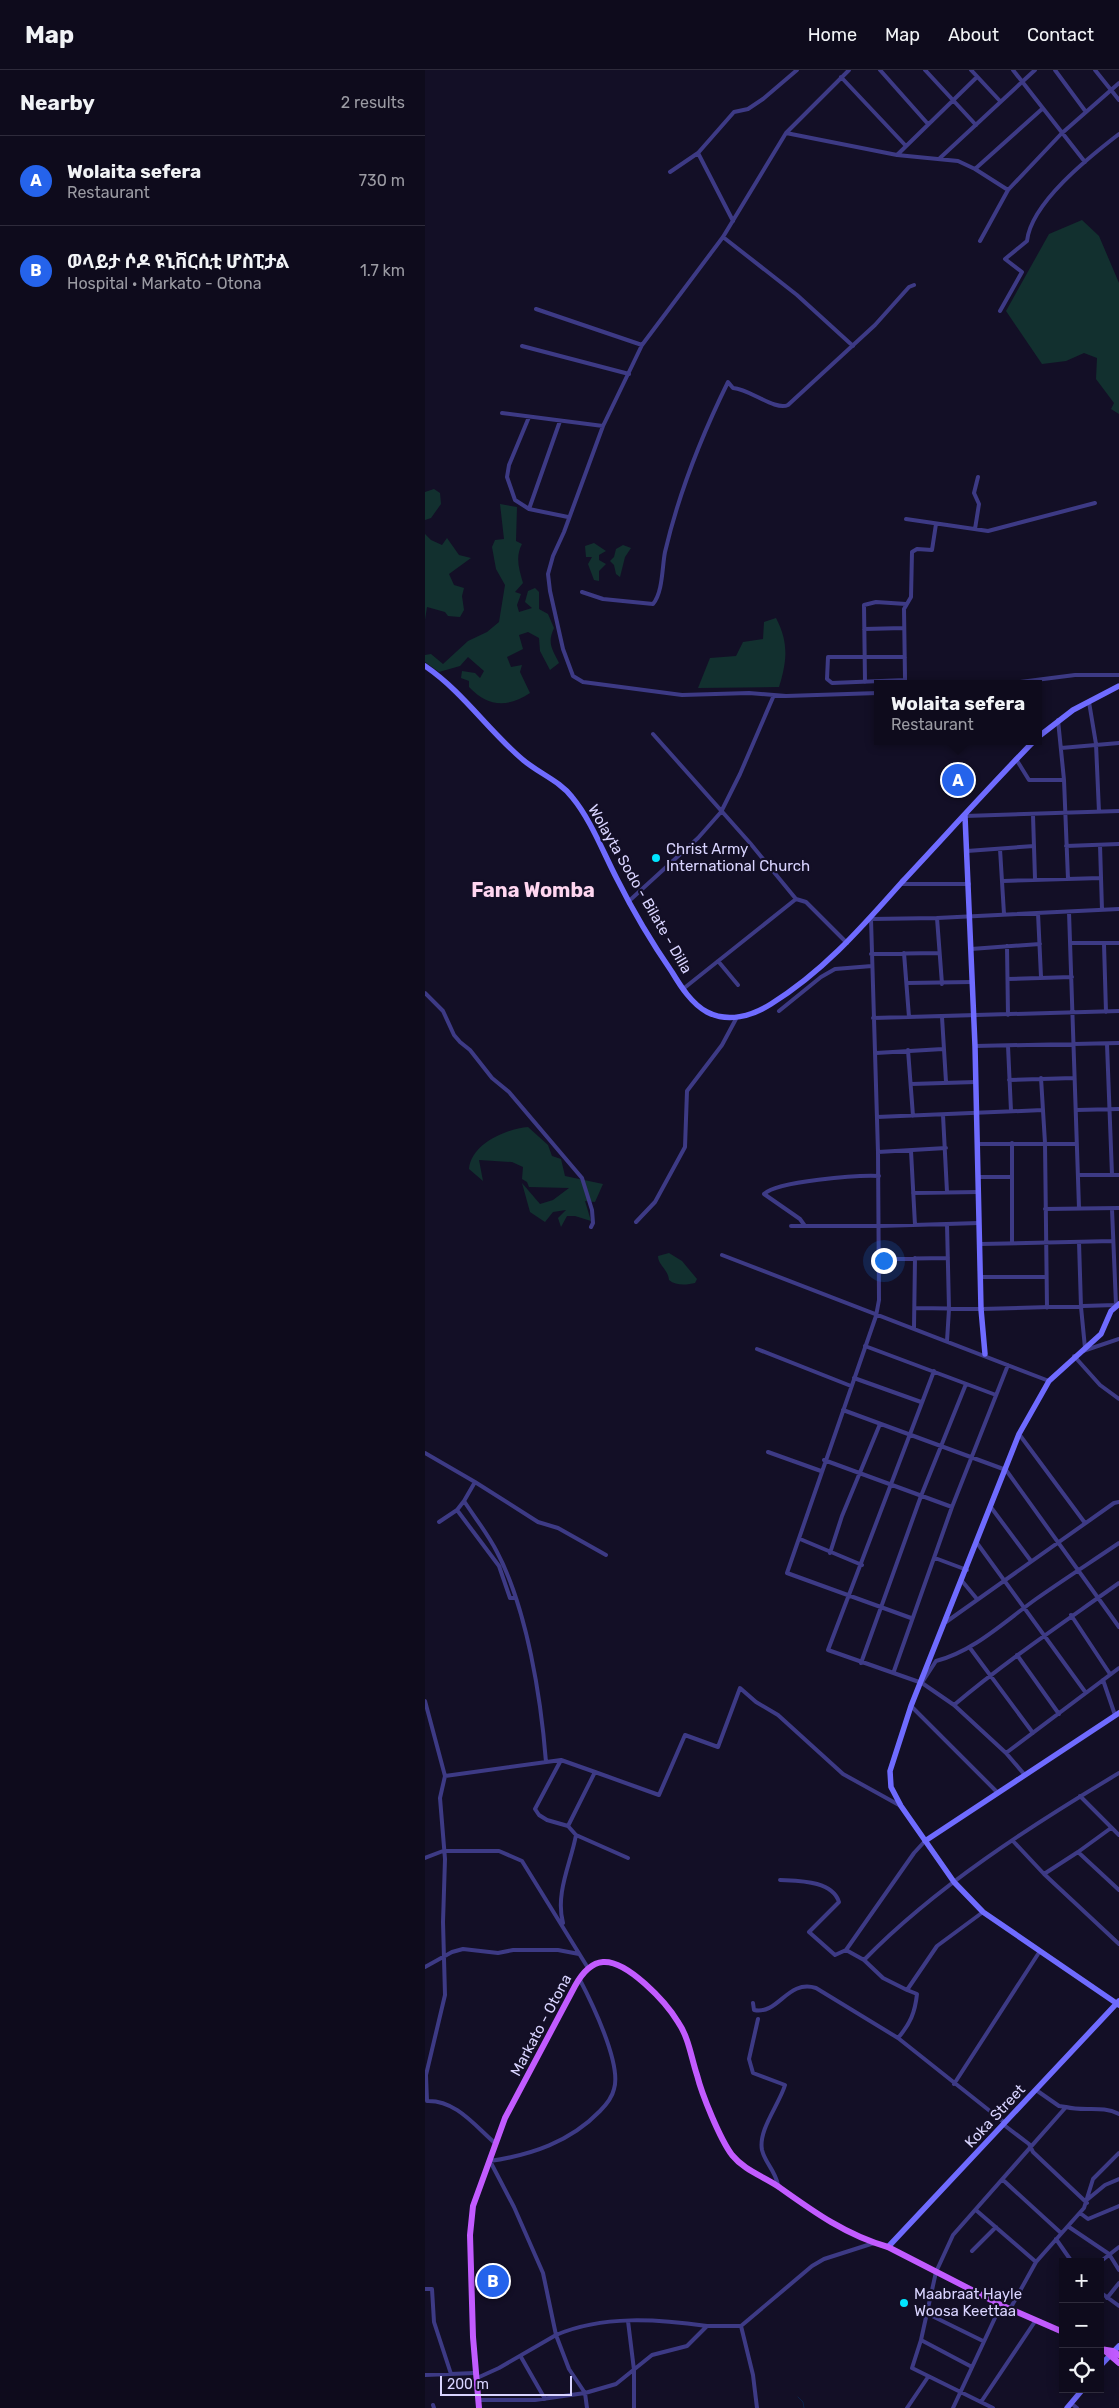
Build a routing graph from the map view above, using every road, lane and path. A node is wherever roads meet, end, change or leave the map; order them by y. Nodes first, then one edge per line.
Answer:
1 (797, 70) edge
2 (849, 70) edge
3 (880, 70) edge
4 (925, 70) edge
5 (971, 70) edge
6 (1013, 70) edge
7 (1035, 70) edge
8 (1055, 70) edge
9 (1095, 70) edge
10 (841, 77) junction
11 (977, 77) junction
12 (1022, 82) junction
13 (1119, 83) edge
14 (1110, 90) junction
15 (952, 100) junction
16 (1119, 100) edge
17 (1000, 101) junction
18 (1042, 109) junction
19 (1086, 112) junction
20 (928, 124) junction
21 (976, 125) junction
22 (786, 133) junction
23 (1061, 134) junction
24 (1119, 134) edge
25 (906, 146) junction
26 (698, 153) junction
27 (897, 155) junction
28 (940, 158) junction
29 (1085, 162) junction
30 (975, 169) junction
31 (670, 172) dead end
32 (1008, 190) junction
33 (733, 221) junction
34 (723, 237) junction
35 (980, 241) dead end
36 (914, 285) dead end
37 (536, 309) dead end
38 (1000, 311) dead end
39 (642, 345) junction
40 (521, 346) dead end
41 (853, 346) junction
42 (629, 374) junction
43 (502, 413) dead end
44 (529, 416) junction
45 (561, 421) junction
46 (603, 426) junction
47 (977, 477) dead end
48 (1095, 503) dead end
49 (529, 509) junction
50 (568, 517) junction
51 (906, 519) dead end
52 (936, 524) junction
53 (975, 529) junction
54 (582, 592) dead end
55 (906, 604) junction
56 (904, 628) junction
57 (864, 630) junction
58 (865, 657) junction
59 (905, 657) junction
60 (425, 666) edge
61 (1119, 675) edge
62 (904, 680) edge
63 (1036, 680) edge
64 (865, 682) junction
65 (874, 682) edge
66 (1119, 686) edge
67 (874, 693) edge
68 (774, 695) junction
69 (1089, 702) junction
70 (1058, 720) junction
71 (653, 734) dead end
72 (1042, 734) edge
73 (1096, 744) junction
74 (1119, 744) edge
75 (1030, 745) edge
76 (1061, 748) junction
77 (1016, 759) junction
78 (1064, 780) junction
79 (1119, 811) edge
80 (721, 812) junction
81 (1099, 812) junction
82 (1033, 814) junction
83 (1065, 814) junction
84 (965, 816) junction
85 (1119, 844) edge
86 (1100, 845) junction
87 (1034, 846) junction
88 (1066, 846) junction
89 (1000, 849) junction
90 (967, 851) junction
91 (1101, 878) junction
92 (1035, 879) junction
93 (1068, 879) junction
94 (1003, 881) junction
95 (901, 884) junction
96 (969, 884) junction
97 (796, 899) junction
98 (629, 901) junction
99 (1119, 909) edge
100 (1102, 910) junction
101 (1069, 912) junction
102 (1038, 913) junction
103 (1004, 914) junction
104 (970, 916) junction
105 (937, 918) junction
106 (871, 919) junction
107 (847, 943) junction
108 (1071, 943) junction
109 (1119, 943) edge
110 (1040, 944) junction
111 (1104, 944) junction
112 (1007, 946) junction
113 (971, 949) junction
114 (939, 952) junction
115 (904, 953) junction
116 (871, 954) junction
117 (718, 962) junction
118 (871, 966) junction
119 (1072, 977) junction
120 (1041, 978) junction
121 (1008, 979) junction
122 (972, 982) junction
123 (907, 983) junction
124 (942, 984) junction
125 (738, 985) dead end
126 (683, 989) junction
127 (425, 993) edge
128 (779, 1011) dead end
129 (1119, 1011) edge
130 (1106, 1012) junction
131 (1072, 1013) junction
132 (1008, 1015) junction
133 (973, 1016) junction
134 (909, 1017) junction
135 (942, 1017) junction
136 (737, 1018) junction
137 (873, 1018) junction
138 (1119, 1043) edge
139 (1107, 1044) junction
140 (1073, 1045) junction
141 (975, 1046) junction
142 (1009, 1046) junction
143 (943, 1048) junction
144 (908, 1050) junction
145 (876, 1053) junction
146 (1041, 1078) junction
147 (1074, 1078) junction
148 (1009, 1080) junction
149 (946, 1082) junction
150 (976, 1082) junction
151 (911, 1084) junction
152 (1109, 1109) junction
153 (1119, 1109) edge
154 (1043, 1110) junction
155 (1076, 1110) junction
156 (1011, 1111) junction
157 (977, 1113) junction
158 (943, 1115) junction
159 (913, 1116) junction
160 (877, 1117) junction
161 (1012, 1143) junction
162 (1045, 1143) junction
163 (978, 1144) junction
164 (1077, 1144) junction
165 (946, 1148) junction
166 (911, 1150) junction
167 (879, 1152) junction
168 (1078, 1175) junction
169 (1112, 1175) junction
170 (1119, 1175) edge
171 (879, 1176) junction
172 (978, 1177) junction
173 (1012, 1177) junction
174 (947, 1192) junction
175 (979, 1192) junction
176 (913, 1193) junction
177 (1079, 1208) junction
178 (1111, 1208) junction
179 (1119, 1208) edge
180 (1045, 1209) junction
181 (637, 1222) dead end
182 (979, 1223) junction
183 (947, 1224) junction
184 (915, 1225) junction
185 (791, 1226) dead end
186 (805, 1226) junction
187 (880, 1226) junction
188 (591, 1227) dead end
189 (1113, 1241) junction
190 (1012, 1242) junction
191 (1046, 1242) junction
192 (1079, 1242) junction
193 (980, 1244) junction
194 (722, 1255) dead end
195 (915, 1258) junction
196 (948, 1258) junction
197 (880, 1259) junction
198 (1046, 1276) junction
199 (980, 1277) junction
200 (1117, 1304) edge
201 (1081, 1307) junction
202 (915, 1308) junction
203 (1047, 1308) junction
204 (949, 1309) junction
205 (981, 1309) junction
206 (876, 1316) junction
207 (914, 1328) junction
208 (1119, 1339) edge
209 (947, 1341) junction
210 (865, 1346) junction
211 (1085, 1348) junction
212 (757, 1349) dead end
213 (985, 1354) junction
214 (1076, 1354) junction
215 (1008, 1364) junction
216 (934, 1371) junction
217 (854, 1378) junction
218 (1049, 1381) junction
219 (965, 1384) junction
220 (851, 1386) junction
221 (996, 1395) junction
222 (1119, 1399) edge
223 (921, 1402) junction
224 (843, 1410) junction
225 (881, 1424) junction
226 (909, 1434) junction
227 (1019, 1434) junction
228 (941, 1447) junction
229 (768, 1452) dead end
230 (425, 1453) edge
231 (972, 1458) junction
232 (825, 1460) junction
233 (1006, 1470) junction
234 (821, 1471) junction
235 (861, 1473) junction
236 (475, 1482) junction
237 (891, 1485) junction
238 (921, 1496) junction
239 (464, 1501) junction
240 (1119, 1502) edge
241 (990, 1506) junction
242 (952, 1507) junction
243 (457, 1510) junction
244 (439, 1522) dead end
245 (1085, 1523) junction
246 (800, 1540) junction
247 (977, 1543) junction
248 (1058, 1543) junction
249 (1119, 1543) edge
250 (830, 1553) junction
251 (606, 1555) dead end
252 (935, 1558) junction
253 (1031, 1561) junction
254 (862, 1565) junction
255 (967, 1570) junction
256 (1079, 1570) junction
257 (1003, 1580) junction
258 (962, 1581) junction
259 (1119, 1583) edge
260 (850, 1596) junction
261 (516, 1598) junction
262 (1098, 1598) junction
263 (977, 1600) junction
264 (880, 1608) junction
265 (1025, 1608) junction
266 (1071, 1615) junction
267 (911, 1618) junction
268 (946, 1622) junction
269 (1119, 1627) edge
270 (1046, 1636) junction
271 (970, 1648) junction
272 (1017, 1655) junction
273 (861, 1663) junction
274 (1119, 1668) edge
275 (894, 1671) junction
276 (990, 1674) junction
277 (1110, 1674) junction
278 (1103, 1680) junction
279 (922, 1683) junction
280 (1086, 1693) junction
281 (425, 1701) edge
282 (954, 1705) junction
283 (911, 1706) junction
284 (1059, 1714) junction
285 (1117, 1714) edge
286 (1033, 1733) junction
287 (1006, 1753) junction
288 (561, 1760) junction
289 (545, 1762) junction
290 (595, 1772) junction
291 (1119, 1773) edge
292 (1024, 1774) junction
293 (445, 1776) junction
294 (997, 1792) junction
295 (1080, 1796) junction
296 (901, 1806) junction
297 (568, 1826) junction
298 (1111, 1828) junction
299 (575, 1835) junction
300 (1119, 1835) edge
301 (925, 1841) junction
302 (1013, 1841) junction
303 (443, 1851) junction
304 (1078, 1852) junction
305 (425, 1858) edge
306 (628, 1858) dead end
307 (1044, 1874) junction
308 (780, 1880) dead end
309 (954, 1882) junction
310 (1119, 1890) edge
311 (983, 1912) junction
312 (564, 1927) junction
313 (1118, 1942) edge
314 (846, 1950) junction
315 (1041, 1951) junction
316 (579, 1954) junction
317 (445, 1955) junction
318 (864, 1960) junction
319 (425, 1967) edge
320 (589, 1968) junction
321 (579, 1978) junction
322 (907, 1990) junction
323 (753, 2003) dead end
324 (1118, 2003) edge
325 (758, 2019) dead end
326 (898, 2038) junction
327 (954, 2084) junction
328 (1036, 2090) junction
329 (426, 2101) edge
330 (1066, 2107) junction
331 (1119, 2114) edge
332 (1005, 2124) junction
333 (495, 2143) junction
334 (1030, 2148) junction
335 (1119, 2153) edge
336 (490, 2161) junction
337 (1119, 2179) edge
338 (1003, 2180) junction
339 (778, 2187) junction
340 (1087, 2201) junction
341 (1119, 2206) edge
342 (977, 2211) junction
343 (1080, 2213) junction
344 (996, 2227) junction
345 (1069, 2227) junction
346 (1061, 2233) junction
347 (1056, 2239) junction
348 (874, 2243) junction
349 (888, 2247) junction
350 (1119, 2247) edge
351 (972, 2251) dead end
352 (1109, 2254) junction
353 (1068, 2258) edge
354 (1104, 2258) edge
355 (1036, 2262) junction
356 (1119, 2270) edge
357 (936, 2272) junction
358 (1119, 2283) edge
359 (425, 2288) edge
360 (1104, 2295) edge
361 (1107, 2298) junction
362 (1001, 2305) junction
363 (1119, 2306) edge
364 (1010, 2309) junction
365 (926, 2313) junction
366 (1036, 2320) junction
367 (628, 2321) junction
368 (707, 2326) junction
369 (741, 2326) junction
370 (1059, 2330) edge
371 (556, 2335) junction
372 (921, 2340) junction
373 (983, 2341) junction
374 (1119, 2346) edge
375 (1109, 2352) edge
376 (521, 2357) junction
377 (1119, 2363) edge
378 (972, 2367) junction
379 (634, 2370) junction
380 (451, 2374) junction
381 (425, 2376) edge
382 (476, 2376) junction
383 (927, 2377) junction
384 (959, 2392) junction
385 (585, 2393) junction
386 (1081, 2393) edge
387 (545, 2399) junction
388 (478, 2400) junction
389 (981, 2402) junction
390 (1072, 2407) edge
391 (479, 2408) edge
392 (587, 2408) edge
393 (634, 2408) edge
394 (757, 2408) edge
395 (907, 2408) edge
396 (953, 2408) edge
397 (993, 2408) edge

1 - 26 street
2 - 10 street
3 - 20 street
4 - 15 street
5 - 11 street
6 - 12 street
7 - 12 street
8 - 19 street
9 - 14 street
10 - 22 street
10 - 25 street
11 - 15 street
11 - 17 street
12 - 17 street
12 - 18 street
13 - 14 street
14 - 16 street
14 - 19 street
15 - 20 street
15 - 21 street
17 - 21 street
18 - 23 street
18 - 30 street
19 - 23 street
20 - 25 street
21 - 28 street
22 - 27 street
22 - 33 street
23 - 29 street
23 - 32 street
24 - 29 street
25 - 27 street
26 - 31 street
26 - 33 street
27 - 28 street
28 - 30 street
29 - 38 street
30 - 32 street
32 - 35 street
33 - 34 street
34 - 39 street
34 - 41 street
36 - 41 street
37 - 39 street
39 - 42 street
40 - 42 street
41 - 54 street
42 - 46 street
43 - 44 street
44 - 45 street
44 - 49 street
45 - 46 street
45 - 49 street
46 - 50 street
47 - 53 street
48 - 53 street
49 - 50 street
50 - 68 street
51 - 52 street
52 - 53 street
52 - 55 street
55 - 56 street
55 - 57 street
56 - 57 street
56 - 59 street
57 - 58 street
58 - 59 street
58 - 64 street
58 - 64 street
59 - 62 street
60 - 98 main road, Wolayta Sodo - Bilate - Dilla
61 - 63 street
64 - 65 street
66 - 69 main road
67 - 68 street
68 - 80 street
69 - 70 main road
69 - 73 street
70 - 72 main road
70 - 76 street
71 - 80 street
73 - 74 street
73 - 76 street
73 - 81 street
75 - 77 main road, Wolayta Sodo - Bilate - Dilla
76 - 78 street
77 - 78 street
77 - 84 main road, Wolayta Sodo - Bilate - Dilla
78 - 83 street
79 - 81 street
80 - 97 street
80 - 98 street
81 - 83 street
82 - 83 street
82 - 84 street
82 - 87 street
83 - 88 street
84 - 90 main road
84 - 95 main road, Wolayta Sodo - Bilate - Dilla
85 - 86 street
86 - 88 street
86 - 91 street
87 - 89 street
87 - 92 street
88 - 93 street
89 - 90 street
89 - 94 street
90 - 96 main road
91 - 93 street
91 - 100 street
92 - 93 street
92 - 94 street
94 - 103 street
95 - 96 street
95 - 106 main road, Wolayta Sodo - Bilate - Dilla
96 - 104 main road
97 - 107 street
97 - 117 street
98 - 126 main road, Wolayta Sodo - Bilate - Dilla
99 - 100 street
100 - 101 street
101 - 102 street
101 - 108 street
102 - 103 street
102 - 110 street
103 - 104 street
104 - 105 street
104 - 113 main road
105 - 106 street
105 - 114 street
106 - 107 main road, Wolayta Sodo - Bilate - Dilla
106 - 116 street
107 - 136 main road, Wolayta Sodo - Bilate - Dilla
108 - 111 street
108 - 119 street
109 - 111 street
110 - 112 street
110 - 120 street
111 - 130 street
112 - 113 street
112 - 121 street
113 - 122 main road
114 - 115 street
114 - 124 street
115 - 116 street
115 - 123 street
116 - 118 street
117 - 125 street
117 - 126 street
118 - 128 street
118 - 137 street
119 - 120 street
119 - 131 street
120 - 121 street
121 - 132 street
122 - 124 street
122 - 133 main road
123 - 124 street
123 - 134 street
126 - 136 main road, Wolayta Sodo - Bilate - Dilla
127 - 188 street
129 - 130 street
130 - 131 street
131 - 132 street
131 - 140 street
132 - 133 street
133 - 135 street
133 - 141 main road
134 - 135 street
134 - 137 street
135 - 143 street
136 - 181 street
137 - 145 street
138 - 139 street
139 - 140 street
139 - 152 street
140 - 142 street
140 - 147 street
141 - 142 street
141 - 150 main road
142 - 148 street
143 - 144 street
143 - 149 street
144 - 145 street
144 - 151 street
145 - 160 street
146 - 147 street
146 - 148 street
146 - 154 street
147 - 155 street
148 - 156 street
149 - 150 street
149 - 151 street
150 - 157 main road
151 - 159 street
152 - 153 street
152 - 155 street
152 - 169 street
154 - 156 street
154 - 162 street
155 - 164 street
156 - 157 street
157 - 158 street
157 - 163 main road
158 - 159 street
158 - 165 street
159 - 160 street
160 - 167 street
161 - 162 street
161 - 163 street
161 - 173 street
162 - 164 street
162 - 180 street
163 - 172 main road
164 - 168 street
165 - 166 street
165 - 174 street
166 - 167 street
166 - 176 street
167 - 171 street
168 - 169 street
168 - 177 street
169 - 170 street
171 - 186 street
171 - 187 street
172 - 173 street
172 - 175 main road
173 - 190 street
174 - 175 street
174 - 176 street
175 - 182 main road
176 - 184 street
177 - 178 street
177 - 180 street
178 - 179 street
178 - 189 street
180 - 191 street
182 - 183 street
182 - 193 main road
183 - 184 street
183 - 196 street
184 - 187 street
185 - 186 street
186 - 187 street
187 - 197 street
189 - 192 street
189 - 200 street
190 - 191 street
190 - 193 street
191 - 192 street
191 - 198 street
192 - 201 street
193 - 199 main road
194 - 206 street
195 - 196 street
195 - 197 street
195 - 202 street
196 - 204 street
197 - 206 street
198 - 199 street
198 - 203 street
199 - 205 main road
200 - 201 street
200 - 211 main road
201 - 203 street
201 - 211 street
202 - 204 street
202 - 207 street
203 - 205 street
204 - 205 street
204 - 209 street
205 - 213 main road
206 - 207 street
206 - 210 street
207 - 209 street
208 - 214 street
209 - 213 street
210 - 216 street
210 - 217 street
211 - 214 main road
212 - 220 street
213 - 215 street
214 - 218 main road
214 - 222 street
215 - 218 street
215 - 221 street
216 - 219 street
216 - 223 street
217 - 220 street
217 - 223 street
218 - 227 main road
219 - 221 street
219 - 228 street
220 - 224 street
221 - 231 street
223 - 226 street
224 - 225 street
224 - 232 street
225 - 226 street
225 - 235 street
226 - 228 street
226 - 237 street
227 - 233 main road
227 - 245 street
228 - 231 street
228 - 238 street
229 - 234 street
230 - 236 street
231 - 233 street
231 - 242 street
232 - 234 street
232 - 235 street
233 - 241 main road
233 - 248 street
234 - 246 street
235 - 237 street
235 - 250 street
236 - 239 street
236 - 251 street
237 - 238 street
237 - 254 street
238 - 242 street
238 - 264 street
239 - 243 street
239 - 261 street
240 - 245 street
241 - 247 main road
241 - 253 street
242 - 252 street
243 - 244 street
243 - 261 street
245 - 248 street
246 - 250 street
246 - 260 street
247 - 255 main road
247 - 257 street
248 - 253 street
248 - 256 street
249 - 256 street
250 - 254 street
252 - 255 street
252 - 267 street
253 - 257 street
254 - 260 street
255 - 258 main road
256 - 262 street
256 - 265 street
257 - 263 street
257 - 265 street
258 - 263 street
258 - 268 main road
259 - 262 street
260 - 264 street
260 - 273 street
261 - 289 street
262 - 266 street
262 - 269 street
263 - 268 street
264 - 267 street
264 - 273 street
265 - 270 street
265 - 271 street
266 - 270 street
266 - 277 street
267 - 275 street
268 - 279 main road
270 - 272 street
270 - 280 street
271 - 276 street
271 - 279 street
272 - 276 street
272 - 284 street
273 - 275 street
274 - 277 street
275 - 279 street
276 - 282 street
276 - 286 street
277 - 278 street
278 - 280 street
278 - 285 street
279 - 282 street
279 - 283 main road
280 - 284 street
281 - 293 street
282 - 287 street
283 - 294 street
283 - 296 main road
284 - 286 street
285 - 292 main road
286 - 287 street
287 - 292 street
288 - 289 street
288 - 290 street
288 - 297 street
289 - 293 street
290 - 296 street
290 - 297 street
291 - 295 street
292 - 294 main road
293 - 303 street
294 - 301 main road
295 - 298 street
295 - 302 street
296 - 301 main road
297 - 299 street
298 - 300 street
298 - 304 street
299 - 306 street
299 - 312 street
301 - 309 main road
301 - 314 street
302 - 307 street
302 - 309 street
303 - 305 street
303 - 312 street
303 - 317 street
304 - 307 street
304 - 310 street
307 - 313 street
308 - 314 street
309 - 311 main road
309 - 318 street
311 - 315 main road
311 - 322 street
312 - 316 street
314 - 318 street
315 - 324 main road
315 - 327 street
316 - 317 street
316 - 320 street
317 - 319 street
317 - 329 street
318 - 322 street
320 - 321 main road, Markato - Otona
320 - 339 main road, Markato - Otona
321 - 333 main road, Markato - Otona
321 - 336 street
322 - 326 street
323 - 326 street
324 - 328 main road, Koka Street
325 - 339 street
326 - 327 street
327 - 332 street
328 - 330 street
328 - 332 main road, Koka Street
329 - 333 street
330 - 331 street
330 - 334 street
332 - 334 street
332 - 349 main road, Koka Street
333 - 336 main road, Markato - Otona
334 - 338 street
334 - 340 street
335 - 340 street
336 - 371 street
336 - 382 main road, Markato - Otona
337 - 340 street
338 - 342 street
338 - 346 street
339 - 348 main road, Markato - Otona
340 - 343 street
341 - 343 street
342 - 344 street
342 - 357 street
343 - 345 street
344 - 351 street
344 - 355 street
345 - 346 street
345 - 352 street
346 - 347 street
347 - 353 street
347 - 355 street
348 - 349 main road, Markato - Otona
348 - 369 street
349 - 357 main road, Markato - Otona
350 - 352 street
352 - 354 street
352 - 356 street
355 - 364 street
357 - 362 main road, Markato - Otona
357 - 365 street
358 - 361 street
359 - 380 street
360 - 361 street
361 - 363 street
362 - 364 main road, Markato - Otona
362 - 373 street
364 - 366 main road, Markato - Otona
365 - 372 street
365 - 373 street
366 - 370 main road, Markato - Otona
366 - 389 street
367 - 368 street
367 - 371 street
367 - 379 street
368 - 369 street
368 - 379 street
369 - 394 street
371 - 376 street
371 - 385 street
372 - 378 street
372 - 383 street
373 - 378 street
374 - 375 main road
375 - 377 main road
376 - 382 street
376 - 387 street
378 - 384 street
379 - 385 street
379 - 393 street
380 - 381 street
380 - 382 street
382 - 388 main road, Markato - Otona
383 - 384 street
383 - 395 street
384 - 389 street
384 - 396 street
385 - 387 street
385 - 392 street
386 - 390 main road
387 - 388 street
388 - 391 main road, Markato - Otona
389 - 397 street

